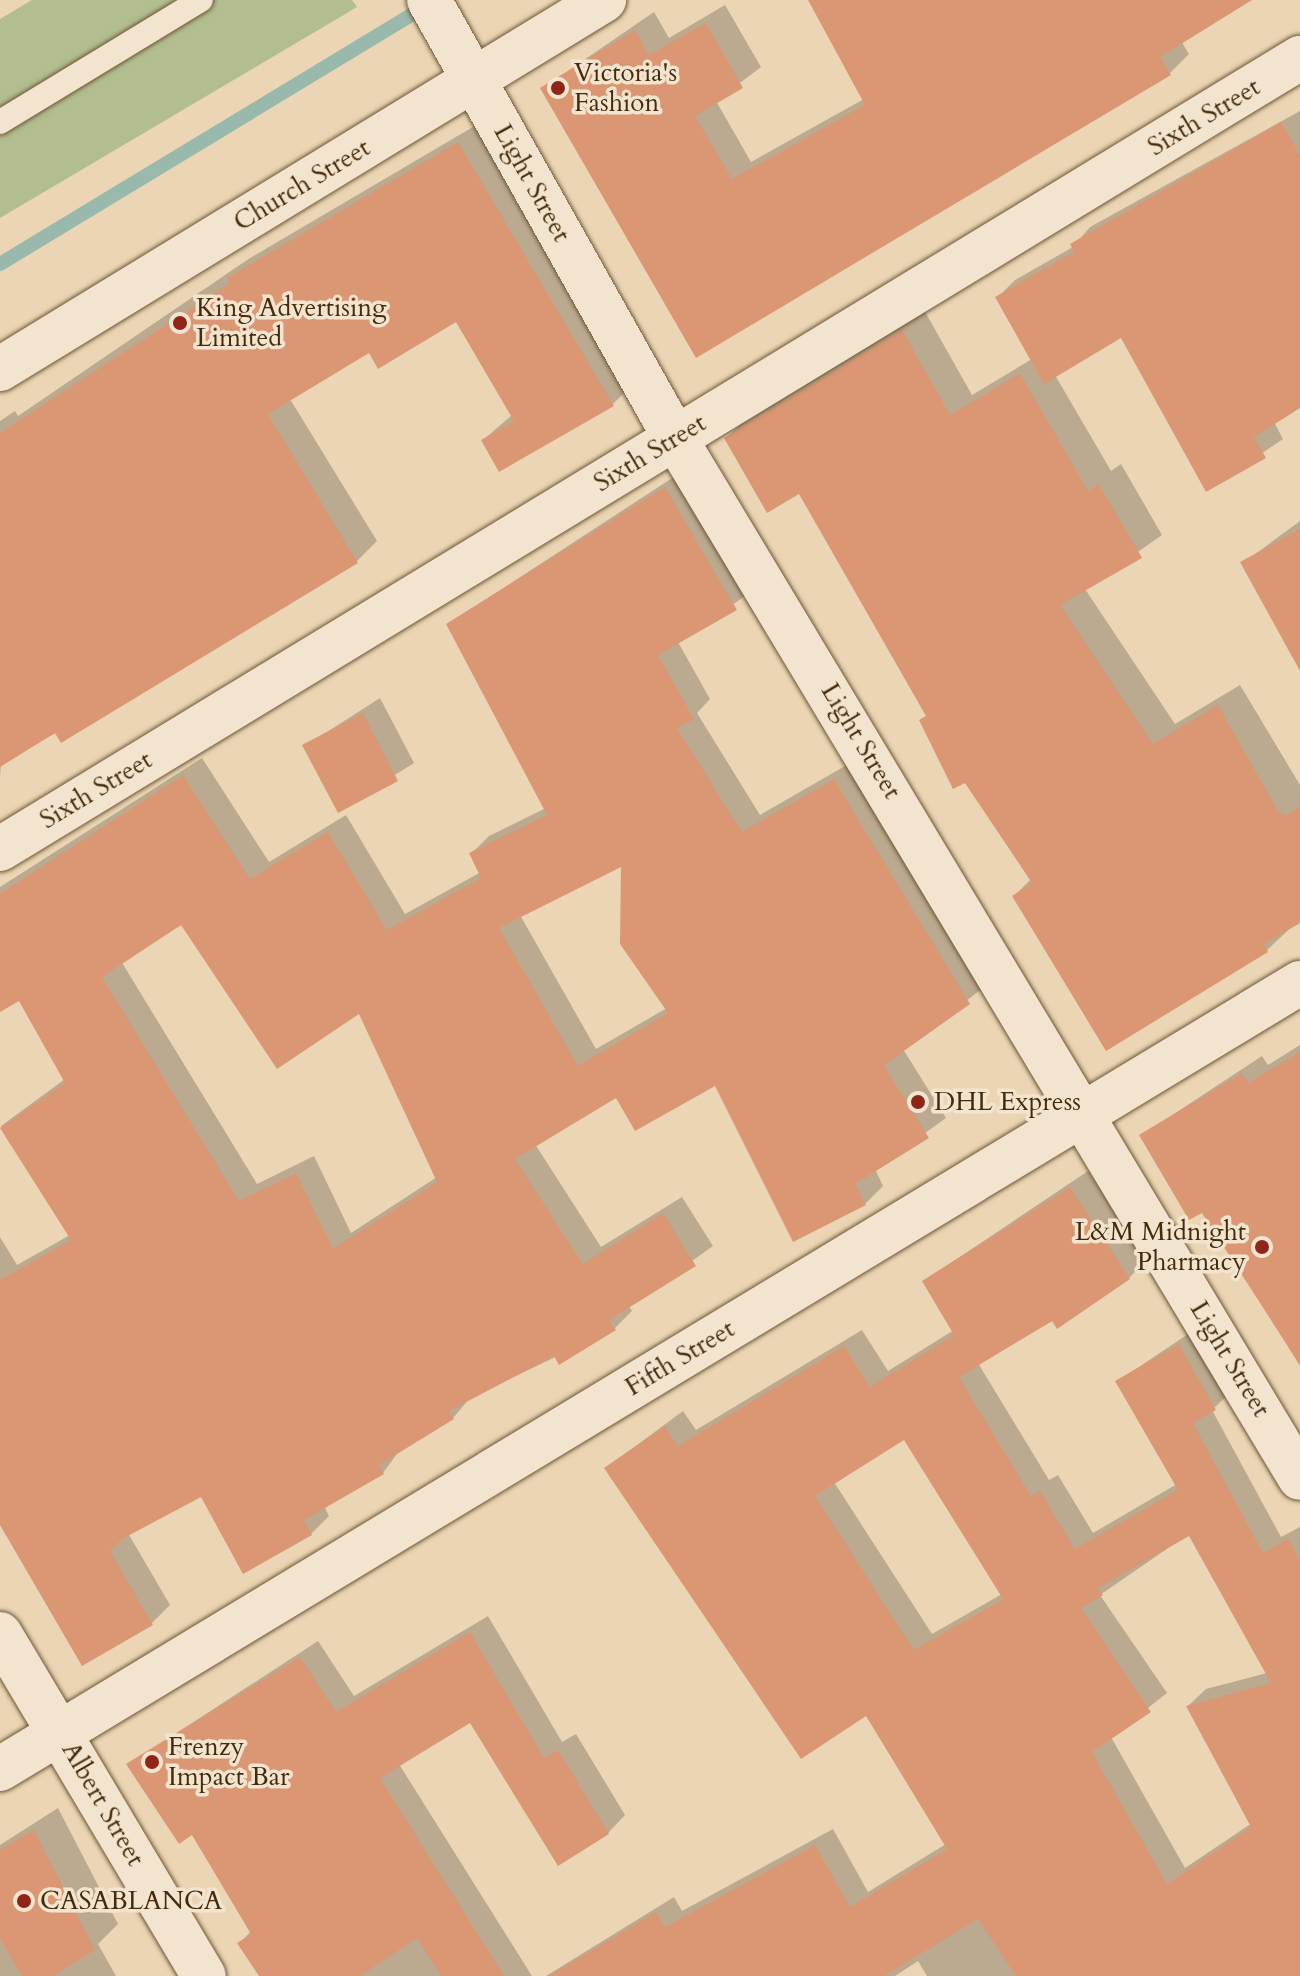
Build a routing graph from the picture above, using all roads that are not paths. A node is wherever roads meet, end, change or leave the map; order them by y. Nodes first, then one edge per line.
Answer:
1 (201, 0) edge
2 (429, 0) edge
3 (604, 0) edge
4 (1300, 58) edge
5 (474, 80) junction
6 (0, 122) edge
7 (0, 369) edge
8 (675, 438) junction
9 (0, 849) edge
10 (1300, 983) edge
11 (1084, 1114) junction
12 (1300, 1478) edge
13 (0, 1634) edge
14 (61, 1732) junction
15 (0, 1769) edge
16 (204, 1976) edge

1 - 6 lane
2 - 5 street, Light Street
3 - 5 street, Church Street
4 - 8 street, Sixth Street
5 - 7 street, Church Street
5 - 8 street, Light Street
8 - 9 street, Sixth Street
8 - 11 street, Light Street
10 - 11 street, Fifth Street
11 - 12 street, Light Street
11 - 14 street, Fifth Street
13 - 14 street, Albert Street
14 - 15 street, Fifth Street
14 - 16 street, Albert Street

